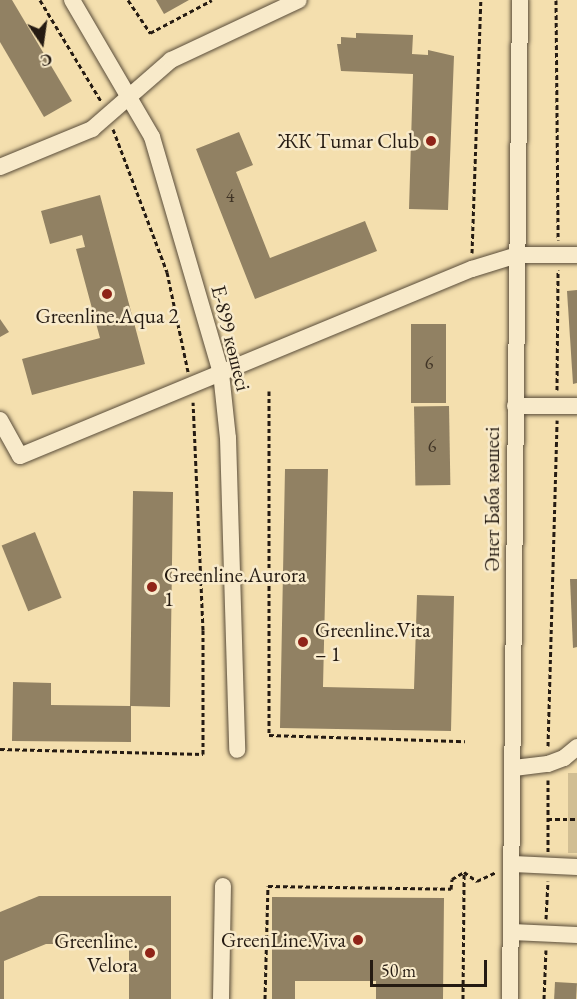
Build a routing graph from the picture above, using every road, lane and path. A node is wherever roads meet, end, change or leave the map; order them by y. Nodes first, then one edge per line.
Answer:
1 (40, 0) edge
2 (72, 0) edge
3 (128, 0) edge
4 (212, 0) edge
5 (299, 0) edge
6 (481, 0) edge
7 (520, 0) edge
8 (556, 0) edge
9 (130, 98) junction
10 (108, 119) junction
11 (0, 167) edge
12 (517, 255) junction
13 (558, 255) junction
14 (577, 255) edge
15 (472, 269) junction
16 (221, 373) junction
17 (191, 385) junction
18 (269, 391) dead end
19 (515, 405) junction
20 (557, 405) junction
21 (577, 406) edge
22 (0, 420) edge
23 (465, 741) dead end
24 (577, 747) edge
25 (0, 749) edge
26 (237, 750) dead end
27 (571, 758) edge
28 (514, 768) junction
29 (548, 768) junction
30 (548, 819) junction
31 (577, 819) edge
32 (548, 858) dead end
33 (513, 864) junction
34 (577, 867) edge
35 (464, 872) junction
36 (223, 886) dead end
37 (512, 932) junction
38 (577, 935) edge
39 (221, 999) edge
40 (265, 999) edge
41 (463, 999) edge
42 (510, 999) edge

1 - 10 path
2 - 9 street, Е-899 көшесі
3 - 4 path
5 - 9 street
6 - 15 path
7 - 12 street, Әнет Баба көшесі
8 - 13 path
9 - 10 street
9 - 16 street, Е-899 көшесі
10 - 11 street
10 - 17 path
12 - 13 street
12 - 15 street
12 - 19 street, Әнет Баба көшесі
13 - 14 street
13 - 20 path
15 - 16 street
16 - 17 street
16 - 26 street, Е-899 көшесі
17 - 22 street
17 - 25 path
18 - 23 path
19 - 20 street
19 - 28 street, Әнет Баба көшесі
20 - 21 street
20 - 29 path
24 - 27 street
27 - 29 street
28 - 29 street
28 - 33 street, Әнет Баба көшесі
29 - 30 path
30 - 31 path
30 - 32 path
33 - 34 street
33 - 35 path
33 - 37 street, Әнет Баба көшесі
35 - 40 path
35 - 41 path
36 - 39 street
37 - 38 street
37 - 42 street, Әнет Баба көшесі

